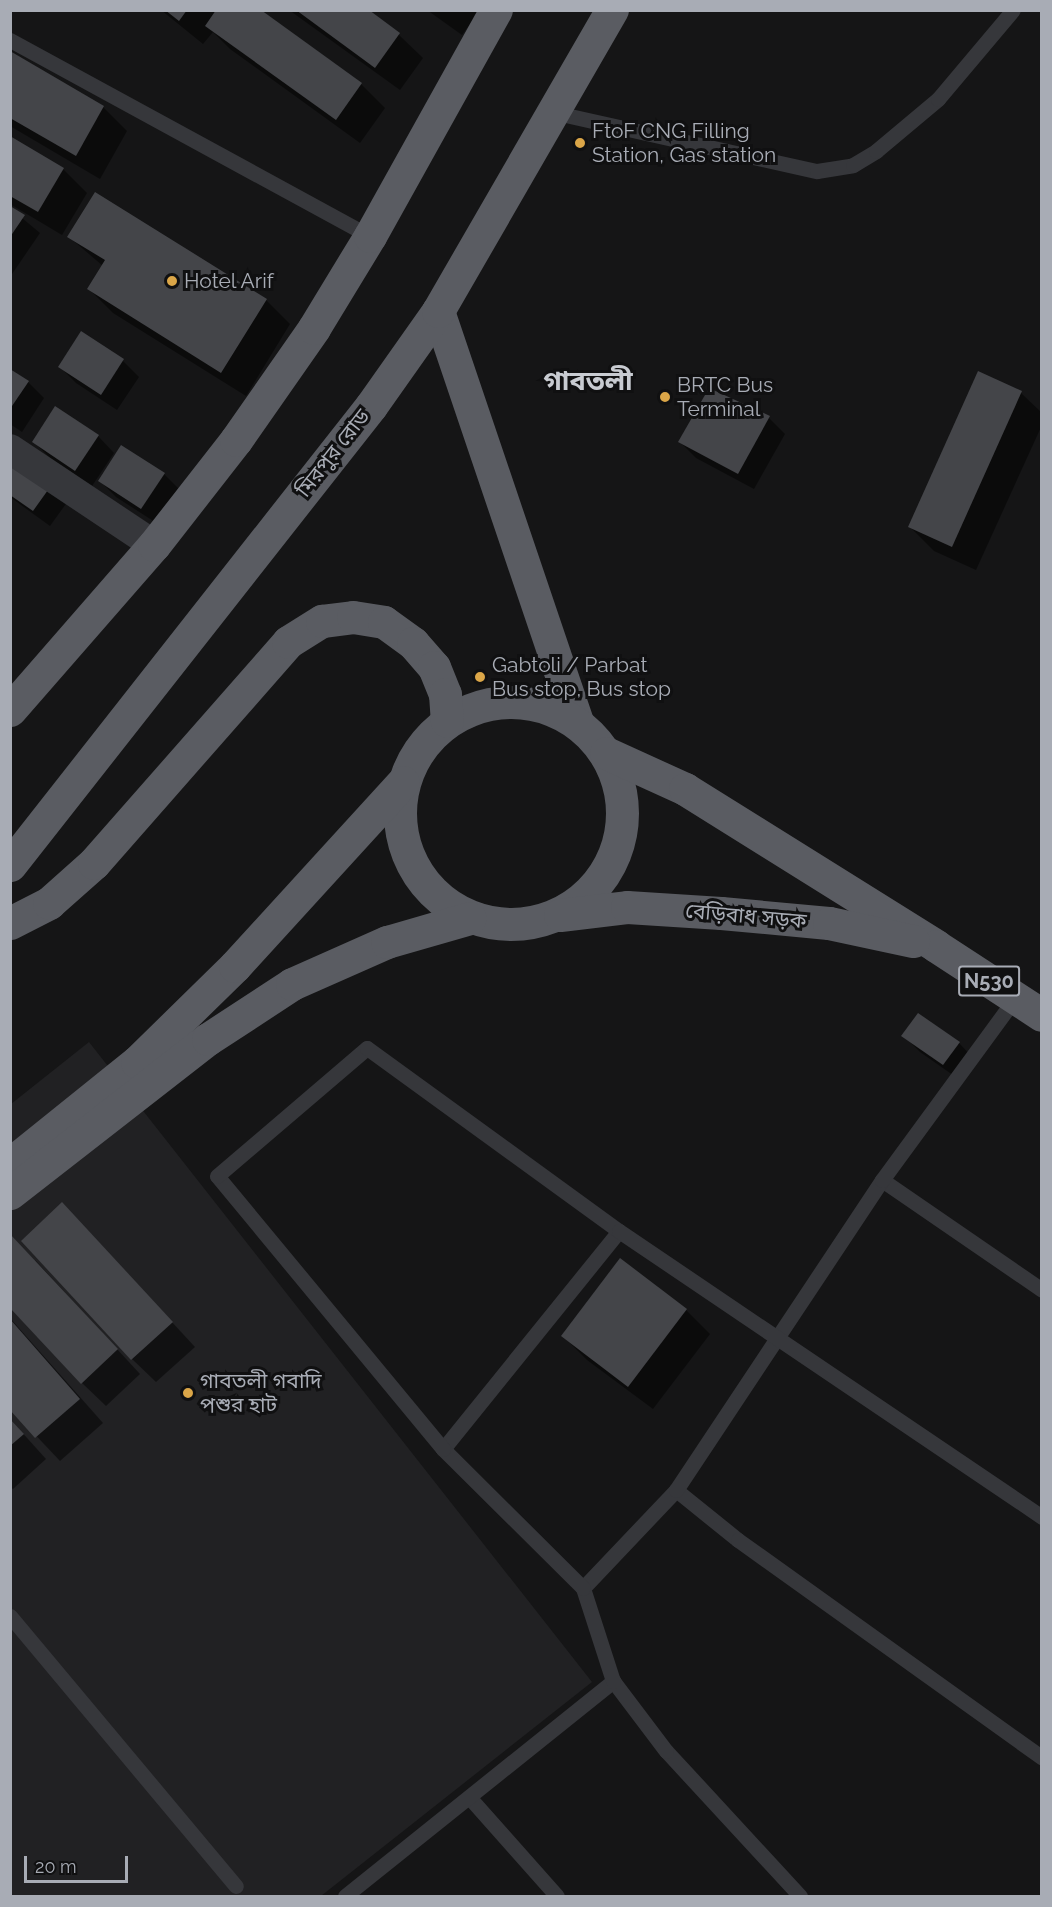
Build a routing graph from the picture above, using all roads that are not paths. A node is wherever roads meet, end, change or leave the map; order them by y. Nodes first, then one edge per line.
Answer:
1 (496, 10) edge
2 (612, 10) edge
3 (1013, 10) edge
4 (10, 40) edge
5 (552, 112) junction
6 (370, 236) junction
7 (438, 311) junction
8 (10, 449) edge
9 (154, 545) junction
10 (10, 710) edge
11 (447, 721) junction
12 (577, 722) junction
13 (606, 753) junction
14 (403, 782) junction
15 (10, 865) edge
16 (555, 916) junction
17 (470, 918) junction
18 (10, 923) edge
19 (936, 946) junction
20 (1028, 1007) edge
21 (10, 1164) edge
22 (882, 1180) junction
23 (10, 1193) edge
24 (619, 1231) junction
25 (1041, 1290) edge
26 (777, 1338) junction
27 (443, 1449) junction
28 (675, 1490) junction
29 (1041, 1517) edge
30 (583, 1588) junction
31 (10, 1616) edge
32 (613, 1681) junction
33 (1041, 1758) edge
34 (469, 1797) junction
35 (236, 1886) dead end
36 (345, 1896) edge
37 (557, 1896) edge
38 (800, 1896) edge

1 - 6 highway
2 - 5 highway, মিরপুর রোড
3 - 5 lane
4 - 6 lane
5 - 7 highway, মিরপুর রোড
6 - 9 highway
7 - 12 highway
7 - 15 highway, মিরপুর রোড
8 - 9 street
9 - 10 highway
11 - 12 highway
11 - 14 highway
11 - 18 highway
12 - 13 highway
13 - 16 highway
13 - 19 highway, বেড়িবাধ সড়ক
14 - 17 highway
14 - 21 highway
16 - 17 highway
16 - 19 highway, বেড়িবাধ সড়ক
17 - 23 highway
19 - 20 highway, বেড়িবাধ সড়ক / N530
20 - 22 lane
22 - 25 lane
22 - 26 lane
24 - 26 lane
24 - 27 lane
24 - 27 lane
26 - 28 lane
26 - 29 lane
27 - 30 lane
28 - 30 lane
28 - 33 lane
30 - 32 lane
31 - 35 lane
32 - 34 lane
32 - 38 lane
34 - 36 lane
34 - 37 lane

